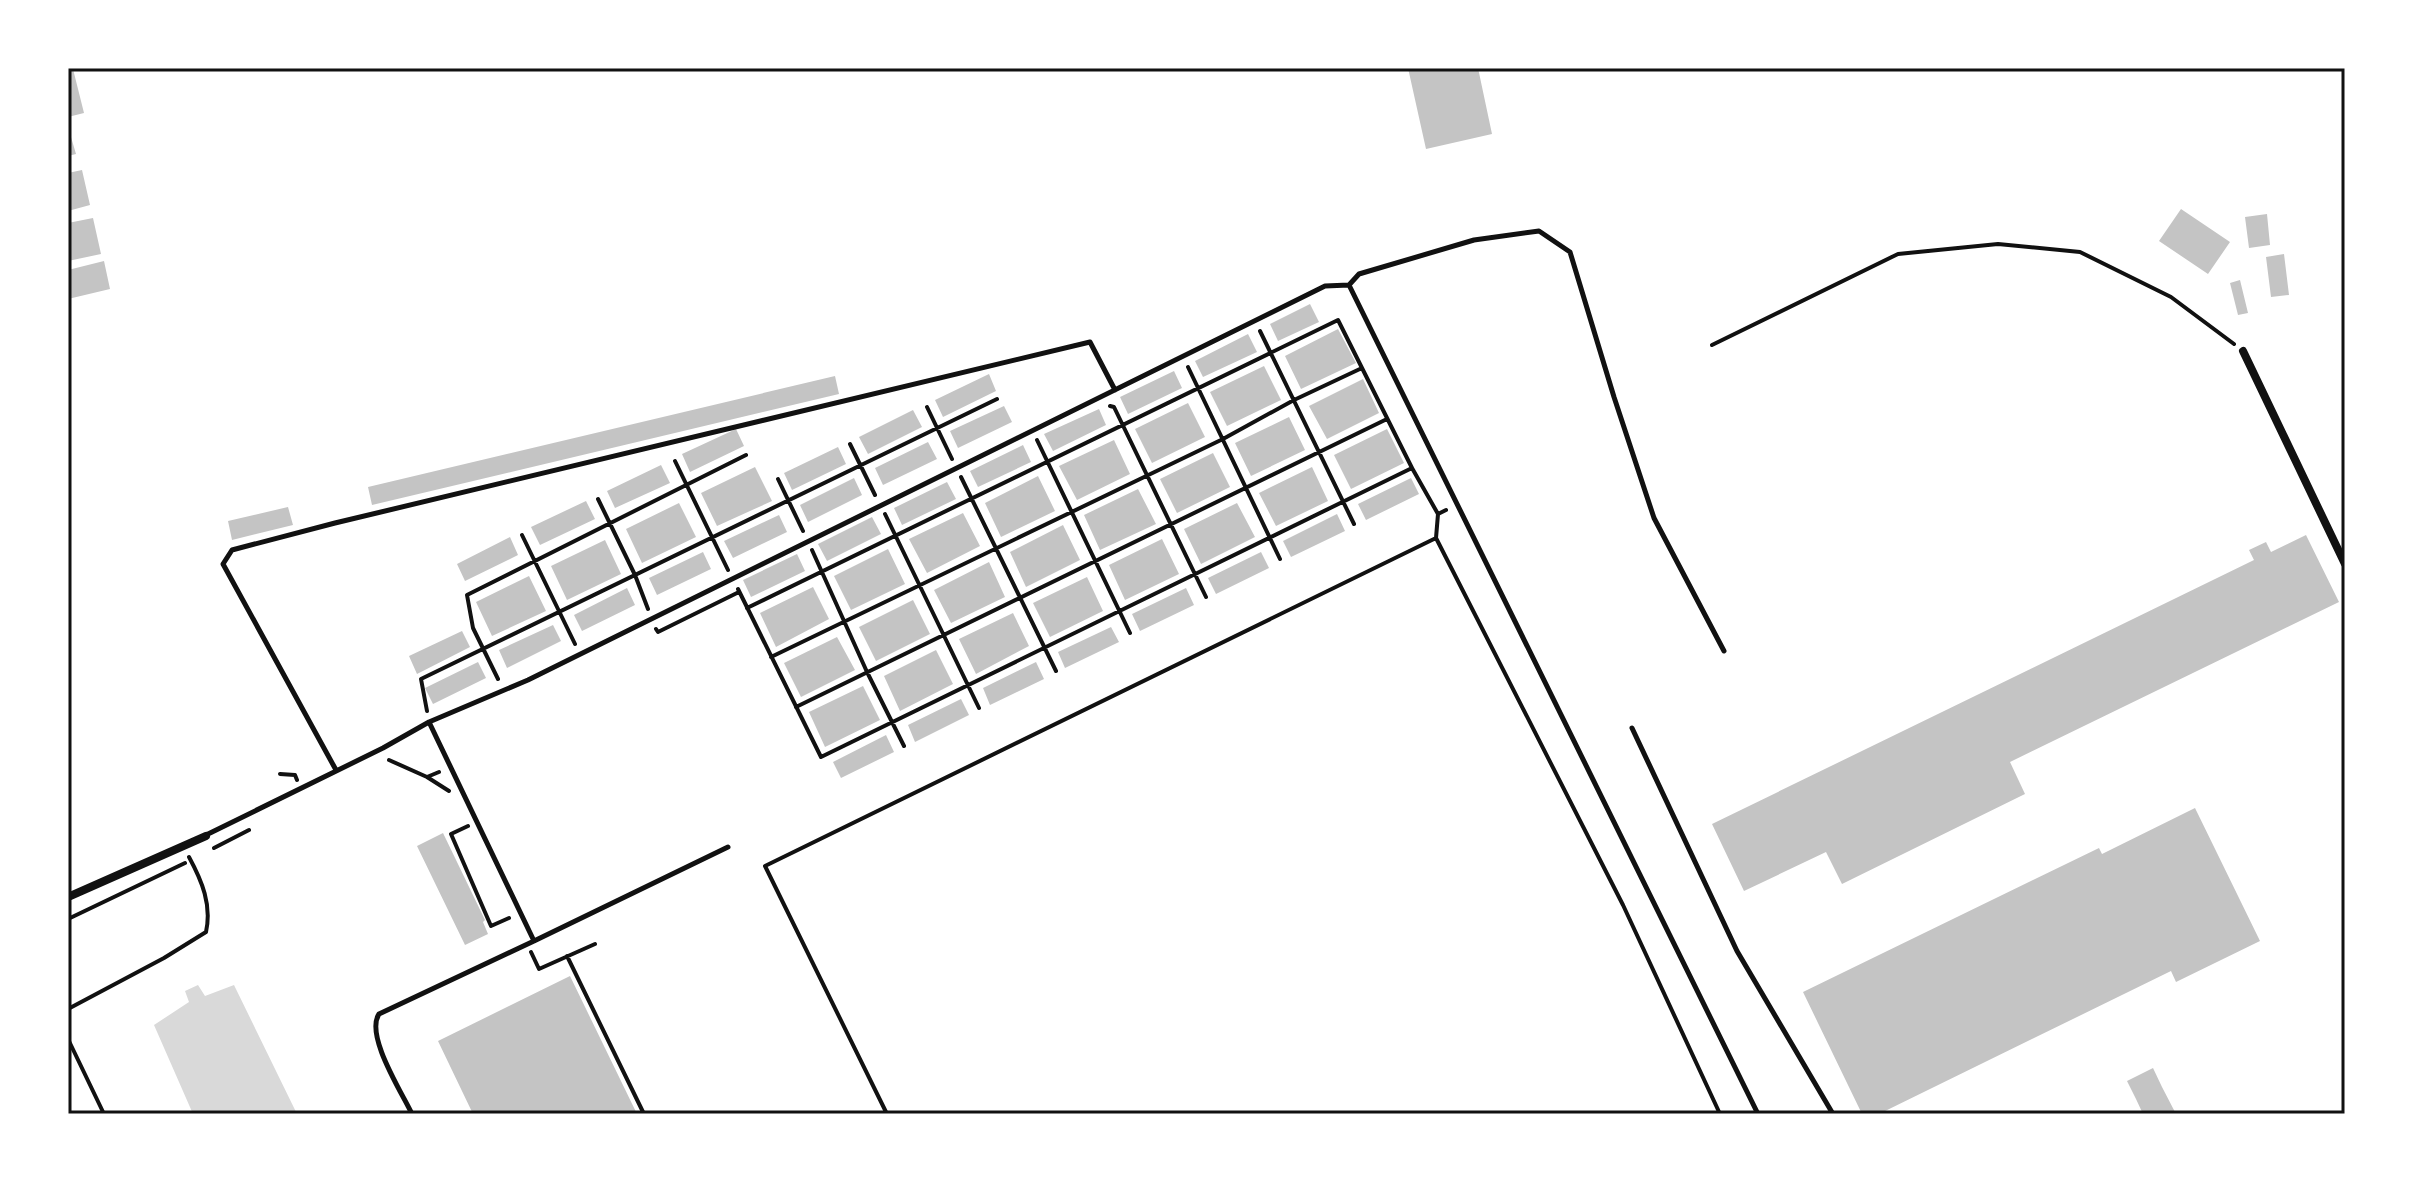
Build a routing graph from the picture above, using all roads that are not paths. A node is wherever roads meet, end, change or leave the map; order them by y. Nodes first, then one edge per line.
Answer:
1 (1349, 285) junction
2 (2243, 351) road end
3 (1115, 390) junction
4 (2345, 564) edge
5 (1724, 651) dead end
6 (429, 722) junction
7 (1632, 728) dead end
8 (336, 770) junction
9 (206, 836) joint
10 (728, 847) dead end
11 (68, 897) edge
12 (534, 941) junction
13 (412, 1114) edge
14 (1758, 1114) edge
15 (1833, 1114) edge

1 - 3 lane
1 - 5 lane
1 - 14 lane
2 - 4 street
3 - 6 lane
3 - 8 lane
6 - 8 lane
6 - 12 lane
7 - 15 lane
8 - 9 lane
9 - 11 street
10 - 12 lane
12 - 13 lane

